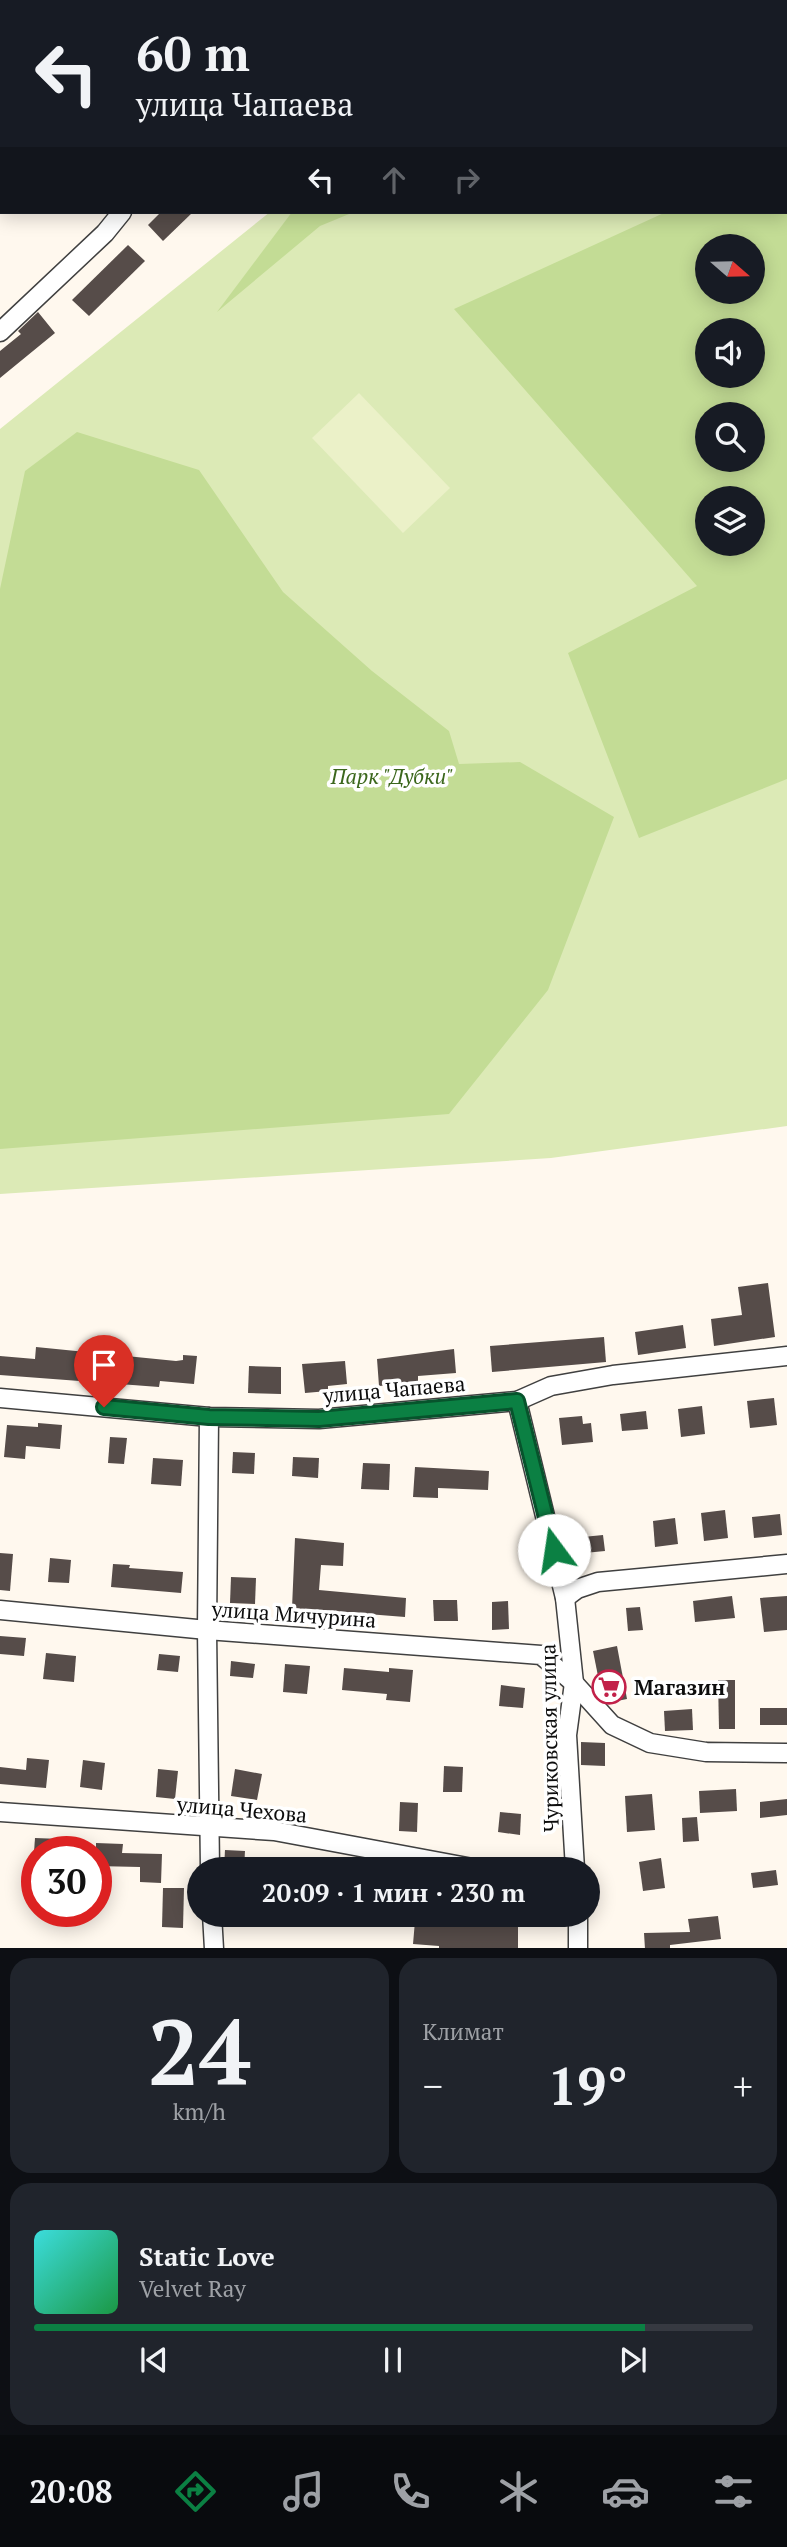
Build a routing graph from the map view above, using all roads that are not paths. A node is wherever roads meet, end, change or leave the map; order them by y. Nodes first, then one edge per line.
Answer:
1 (120, 214) edge
2 (0, 332) edge
3 (787, 1356) edge
4 (0, 1398) edge
5 (517, 1401) junction
6 (209, 1417) junction
7 (787, 1564) edge
8 (565, 1598) junction
9 (0, 1610) edge
10 (207, 1630) junction
11 (574, 1683) junction
12 (787, 1753) edge
13 (0, 1812) edge
14 (209, 1828) junction
15 (210, 1857) edge
16 (414, 1857) edge
17 (574, 1857) edge
18 (213, 1927) edge
19 (578, 1927) edge
20 (214, 1948) edge
21 (578, 1948) edge

1 - 2 street
3 - 5 street, улица Чапаева
4 - 6 street, улица Чапаева
5 - 6 street, улица Чапаева
5 - 8 street, Чуриковская улица
6 - 10 street
7 - 8 street
8 - 11 street, Чуриковская улица
9 - 10 street, улица Мичурина
10 - 11 street, улица Мичурина
10 - 14 street
11 - 12 street, улица Мичурина
11 - 17 street, Чуриковская улица
13 - 14 street, улица Чехова
14 - 15 street
14 - 16 street, улица Чехова
18 - 20 street
19 - 21 street

